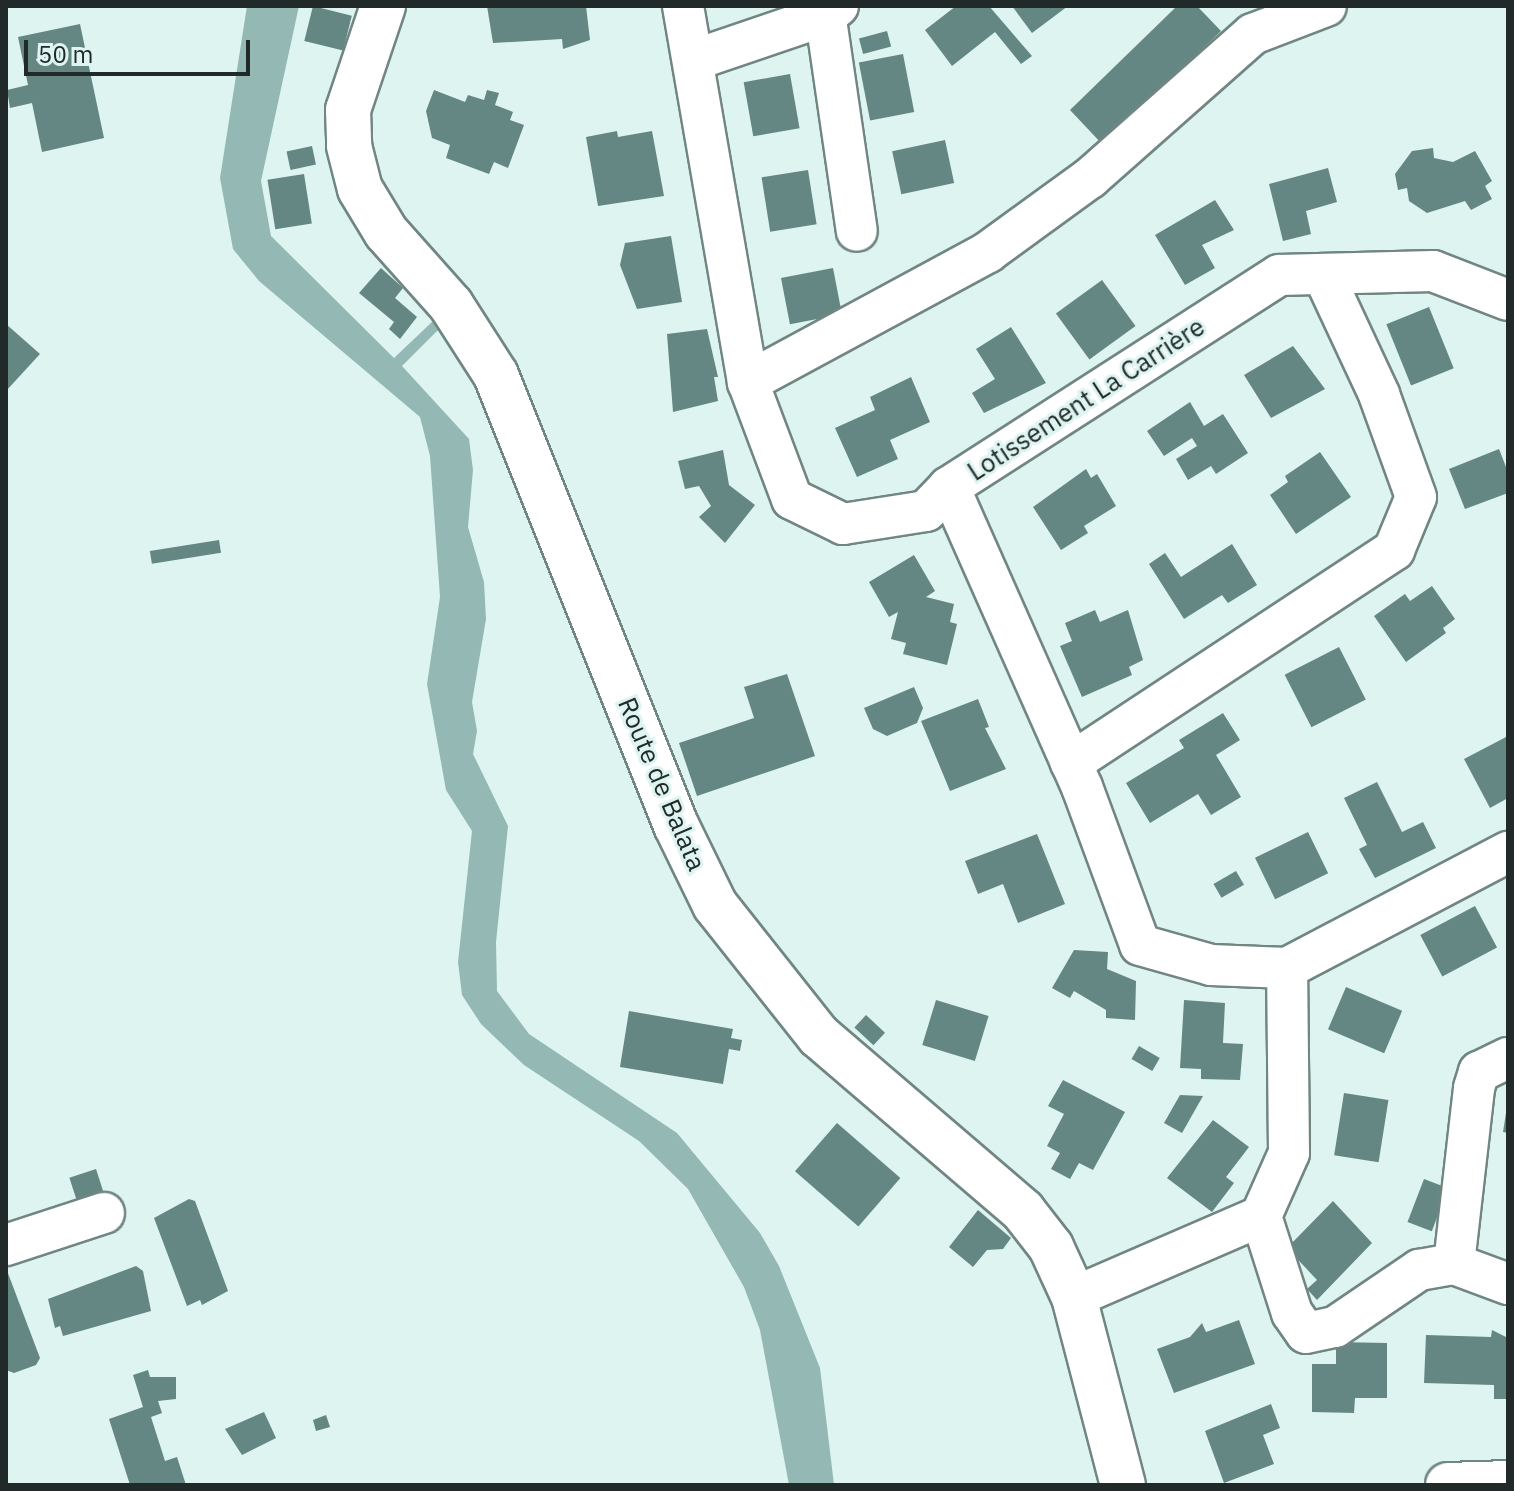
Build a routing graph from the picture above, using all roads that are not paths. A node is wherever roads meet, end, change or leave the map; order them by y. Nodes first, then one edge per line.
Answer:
1 (383, 6) edge
2 (683, 6) edge
3 (1326, 6) edge
4 (830, 9) edge
5 (694, 60) junction
6 (857, 231) dead end
7 (1323, 274) junction
8 (1508, 300) edge
9 (748, 382) junction
10 (949, 487) junction
11 (1071, 763) junction
12 (1508, 852) edge
13 (1287, 968) junction
14 (1508, 1058) edge
15 (104, 1213) dead end
16 (1261, 1216) junction
17 (6, 1245) edge
18 (1454, 1264) junction
19 (1508, 1284) edge
20 (1074, 1297) junction
21 (1508, 1483) edge
22 (1123, 1485) edge
23 (1448, 1485) edge

1 - 20 main road, Route de Balata
2 - 5 street
3 - 9 street
4 - 5 street
4 - 6 street
5 - 9 street
7 - 8 street, Lotissement La Carrière
7 - 10 street, Lotissement La Carrière
7 - 11 street
9 - 10 street
10 - 11 street, Lotissement La Carrière
11 - 13 street, Lotissement La Carrière
12 - 13 street, Lotissement La Carrière
13 - 16 street
14 - 18 street
15 - 17 street
16 - 18 street
16 - 20 street
18 - 19 street
20 - 22 main road, Route de Balata
21 - 23 main road

